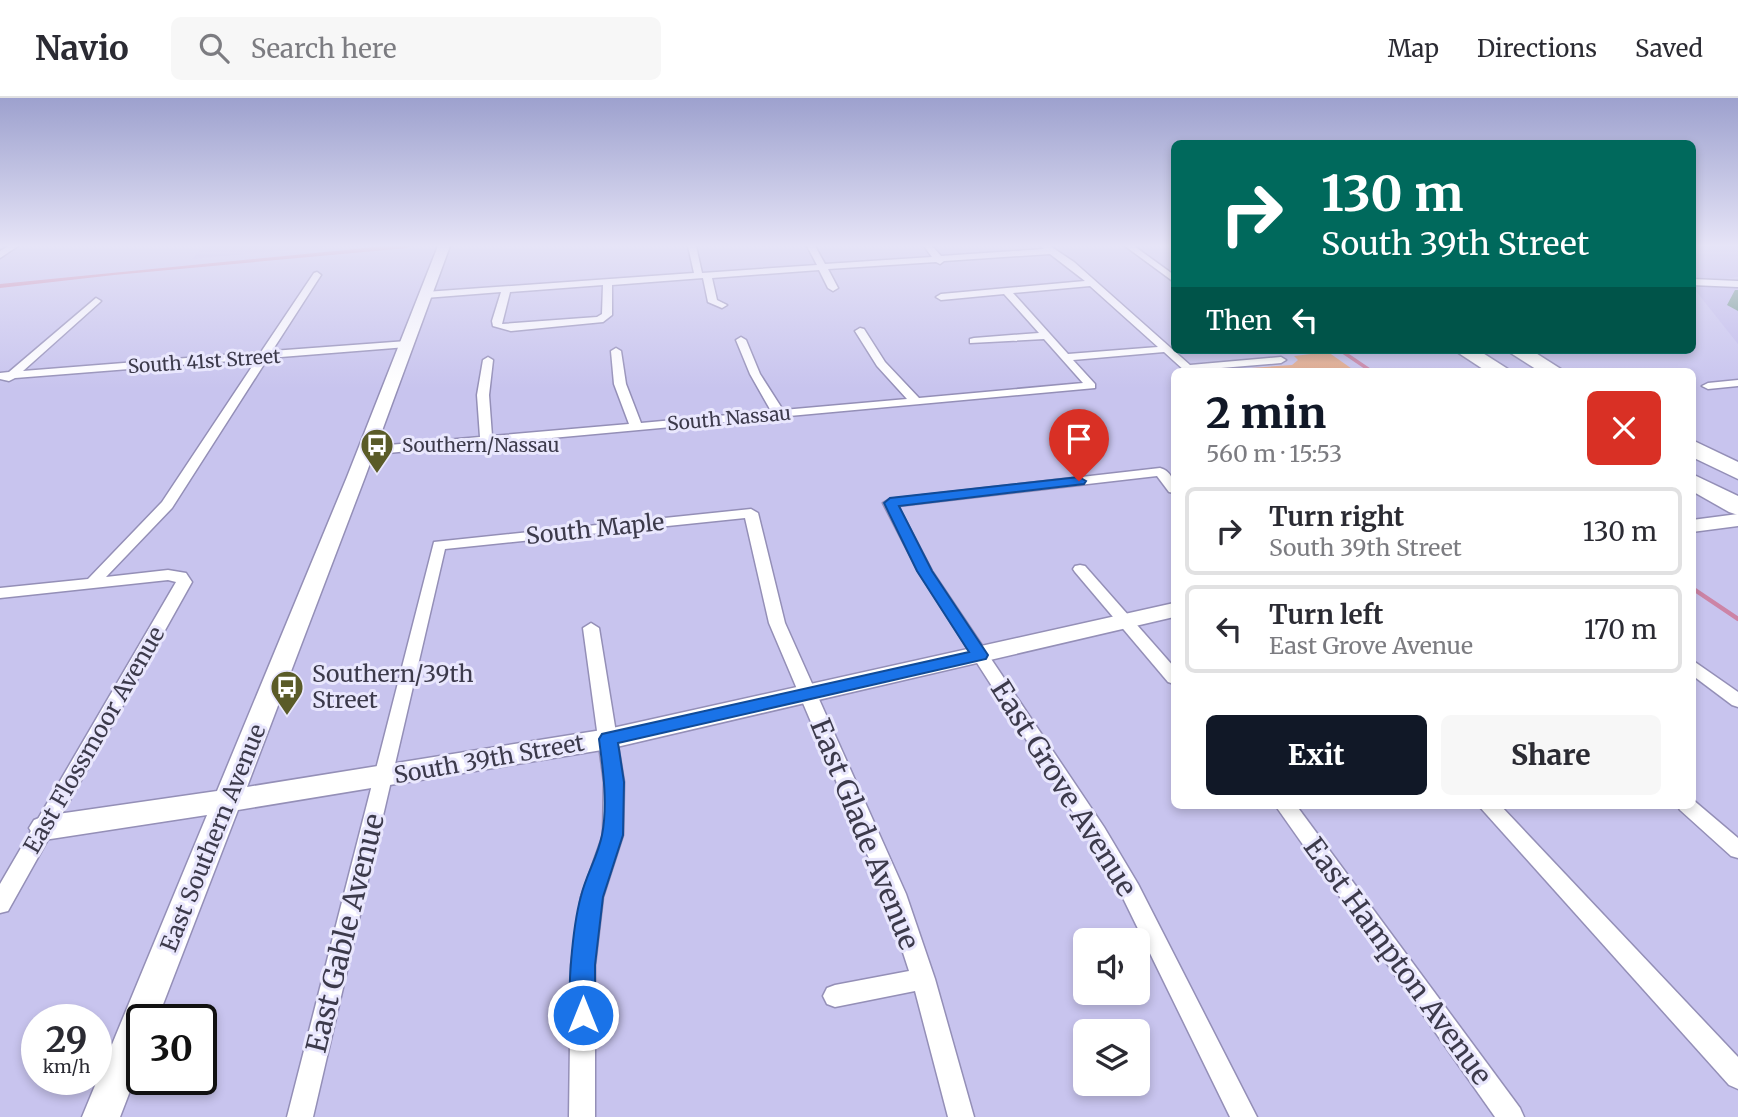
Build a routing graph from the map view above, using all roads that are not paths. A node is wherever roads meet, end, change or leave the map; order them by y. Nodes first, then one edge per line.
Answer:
1 (305, 294) edge
2 (448, 294) edge
3 (505, 294) edge
4 (608, 294) edge
5 (710, 294) edge
6 (973, 294) edge
7 (1008, 294) edge
8 (1105, 294) edge
9 (425, 295) joint
10 (941, 297) dead end
11 (96, 301) dead end
12 (722, 305) dead end
13 (860, 331) dead end
14 (1046, 336) junction
15 (741, 340) dead end
16 (974, 341) dead end
17 (407, 344) junction
18 (1166, 349) junction
19 (616, 351) dead end
20 (1171, 354) edge
21 (1171, 354) edge
22 (1273, 354) edge
23 (1471, 354) edge
24 (1524, 354) edge
25 (1528, 354) edge
26 (264, 356) junction
27 (1065, 357) junction
28 (488, 360) dead end
29 (1187, 368) edge
30 (1207, 368) edge
31 (1495, 368) edge
32 (1550, 368) edge
33 (1551, 368) edge
34 (6, 376) edge
35 (1738, 383) edge
36 (0, 386) edge
37 (1709, 386) dead end
38 (916, 402) junction
39 (779, 414) junction
40 (636, 426) junction
41 (486, 440) junction
42 (1696, 449) edge
43 (366, 451) junction
44 (1738, 472) edge
45 (1696, 484) edge
46 (1171, 485) edge
47 (1733, 512) edge
48 (751, 513) joint
49 (1696, 525) edge
50 (439, 545) joint
51 (1080, 569) dead end
52 (93, 583) junction
53 (0, 593) edge
54 (1171, 611) edge
55 (1125, 621) junction
56 (592, 628) dead end
57 (980, 655) junction
58 (1696, 669) edge
59 (1171, 675) edge
60 (807, 695) junction
61 (1738, 701) edge
62 (608, 739) junction
63 (383, 777) junction
64 (228, 801) junction
65 (1288, 809) edge
66 (1492, 809) edge
67 (1692, 809) edge
68 (44, 828) junction
69 (1738, 850) edge
70 (0, 904) edge
71 (923, 979) junction
72 (835, 996) dead end
73 (1738, 1076) edge
74 (102, 1117) edge
75 (300, 1117) edge
76 (582, 1117) edge
77 (961, 1117) edge
78 (1244, 1117) edge
79 (1511, 1117) edge

1 - 26 street
2 - 9 street
3 - 4 street
5 - 12 street
6 - 10 street
7 - 14 street
8 - 18 street
9 - 17 main road, East Southern Avenue
11 - 34 street
13 - 38 street
14 - 16 street
14 - 27 street
15 - 39 street
17 - 26 street, South 41st Street
17 - 43 main road, East Southern Avenue
18 - 20 street
18 - 27 street
19 - 40 street
21 - 29 street
22 - 30 street
23 - 31 highway
24 - 32 highway
25 - 33 highway
26 - 34 street, South 41st Street
26 - 52 street
27 - 38 street, South Nassau
28 - 41 street
34 - 36 street
35 - 37 street
38 - 39 street, South Nassau
39 - 40 street, South Nassau
40 - 41 street, South Nassau
41 - 43 street, South Nassau
42 - 44 highway
43 - 64 main road, East Southern Avenue
45 - 47 highway
46 - 57 street, East Grove Avenue
47 - 49 main road
48 - 50 street, South Maple
48 - 60 street, East Glade Avenue
50 - 63 street, East Gable Avenue
51 - 55 street
52 - 53 street
52 - 68 street, East Flossmoor Avenue
54 - 55 main road, South 39th Street
55 - 57 main road, South 39th Street
55 - 59 street
56 - 62 street
57 - 60 main road, South 39th Street
57 - 78 street, East Grove Avenue
58 - 61 street
60 - 62 main road, South 39th Street
60 - 71 street, East Glade Avenue
62 - 63 main road, South 39th Street
62 - 76 street
63 - 64 main road, South 39th Street
63 - 75 street, East Gable Avenue
64 - 68 main road, South 39th Street
64 - 74 main road, East Southern Avenue
65 - 79 street, East Hampton Avenue
66 - 73 street
67 - 69 street
68 - 70 street, East Flossmoor Avenue
71 - 72 street
71 - 77 street, East Glade Avenue

